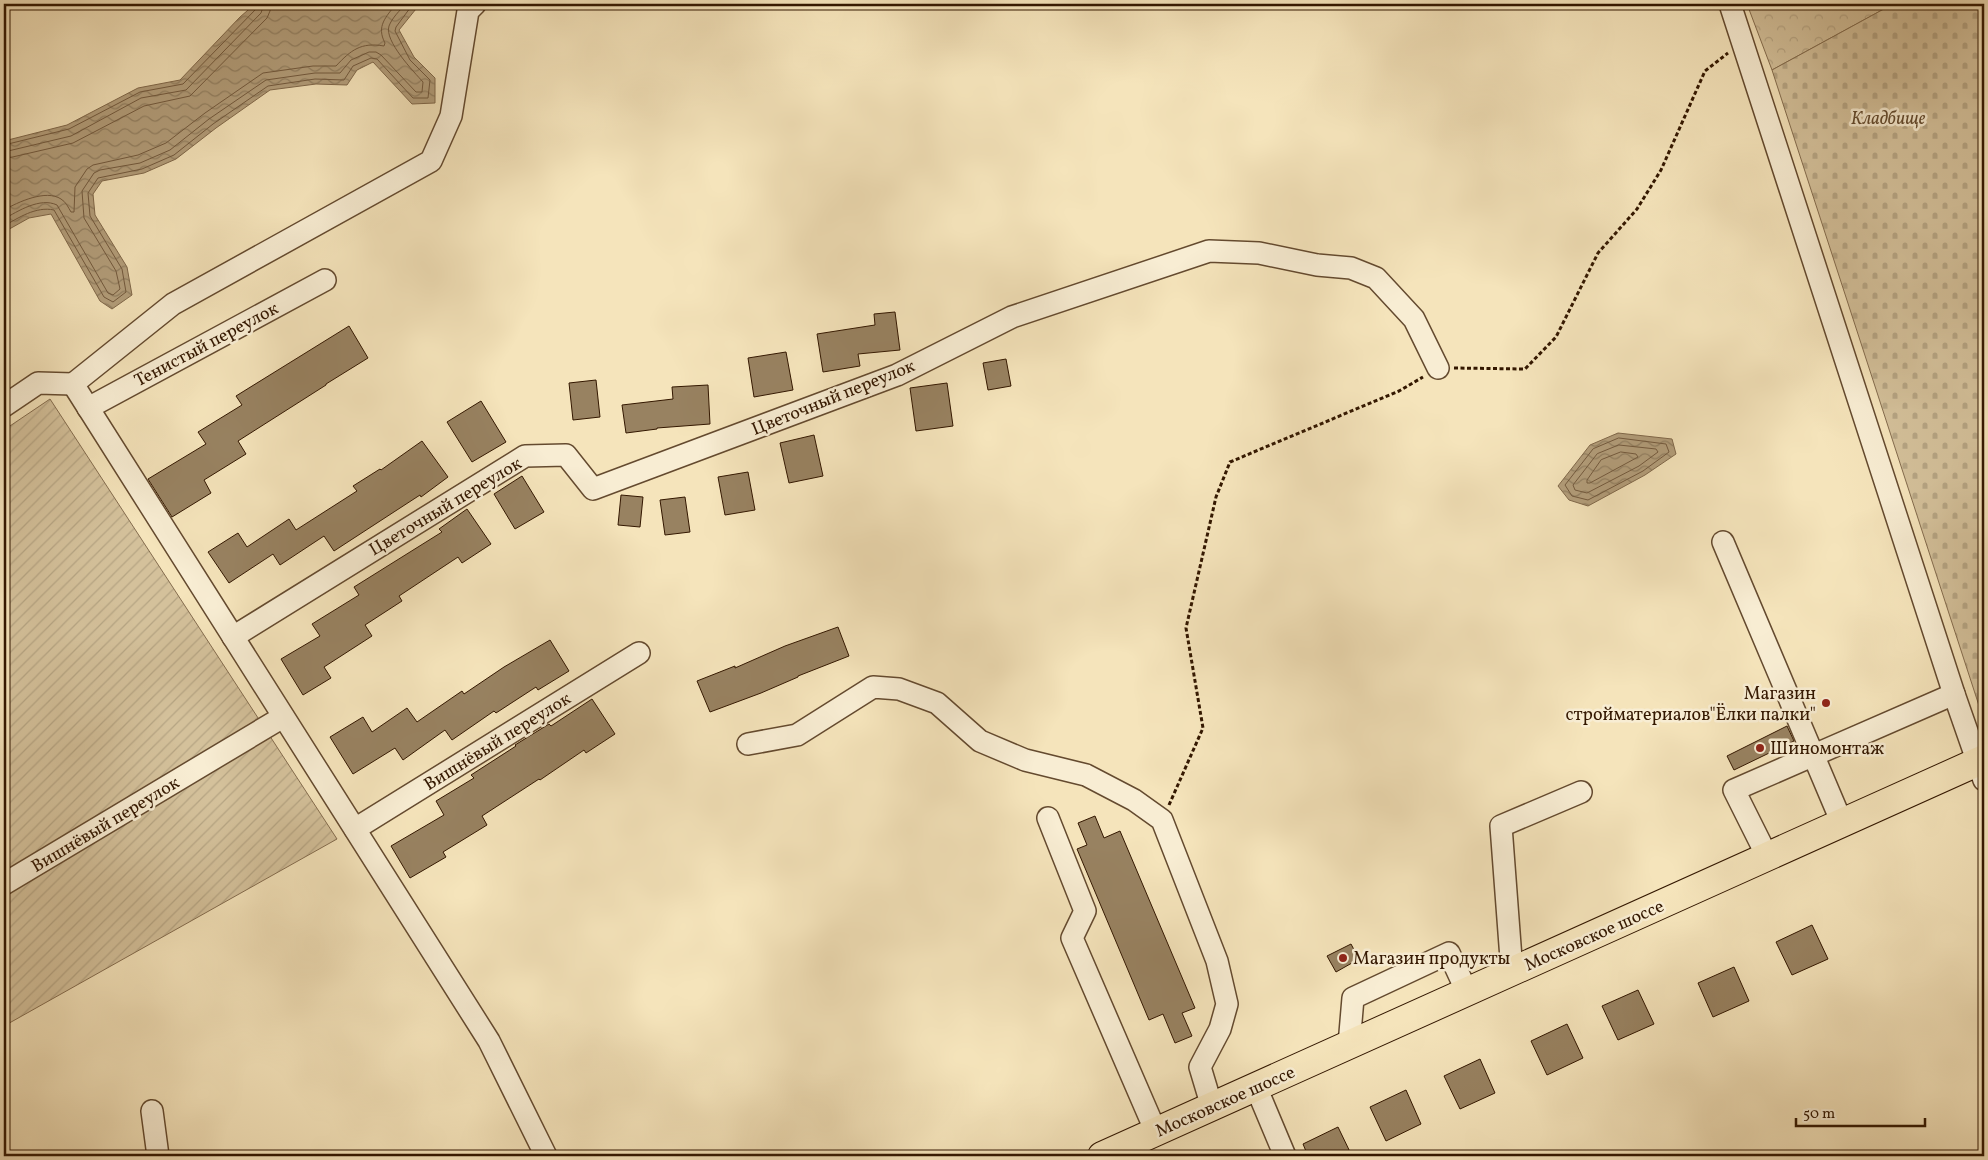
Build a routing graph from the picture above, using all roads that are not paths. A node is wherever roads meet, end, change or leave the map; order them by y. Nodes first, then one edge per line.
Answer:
1 (475, 4) edge
2 (1730, 4) edge
3 (325, 280) dead end
4 (1438, 368) road end
5 (73, 384) junction
6 (4, 406) edge
7 (88, 408) junction
8 (1723, 542) dead end
9 (233, 637) junction
10 (639, 653) dead end
11 (1954, 694) junction
12 (284, 717) junction
13 (748, 744) dead end
14 (1813, 755) junction
15 (1982, 767) edge
16 (1581, 792) dead end
17 (1048, 818) dead end
18 (1842, 823) junction
19 (355, 829) junction
20 (1767, 856) junction
21 (4, 884) edge
22 (1512, 972) junction
23 (1467, 992) junction
24 (1349, 1045) junction
25 (1256, 1087) junction
26 (1212, 1107) junction
27 (152, 1111) dead end
28 (1156, 1132) junction
29 (158, 1156) edge
30 (546, 1156) edge
31 (1102, 1156) edge
32 (1285, 1156) edge

1 - 5 street
2 - 11 street
3 - 7 street, Тенистый переулок
4 - 9 street, Цветочный переулок
5 - 6 street
5 - 7 street
7 - 9 street
8 - 14 street
9 - 12 street
10 - 19 street, Вишнёвый переулок
11 - 14 street
11 - 15 street
12 - 19 street
12 - 21 street, Вишнёвый переулок
13 - 26 street
14 - 18 street
14 - 20 street
15 - 18 main road, Московское шоссе
16 - 22 street
17 - 28 street
18 - 20 main road, Московское шоссе
19 - 30 street
20 - 22 main road, Московское шоссе
22 - 23 main road, Московское шоссе
23 - 24 main road, Московское шоссе
23 - 24 street
24 - 25 main road, Московское шоссе
25 - 26 main road, Московское шоссе
25 - 32 street
26 - 28 main road, Московское шоссе
27 - 29 street
28 - 31 main road, Московское шоссе

